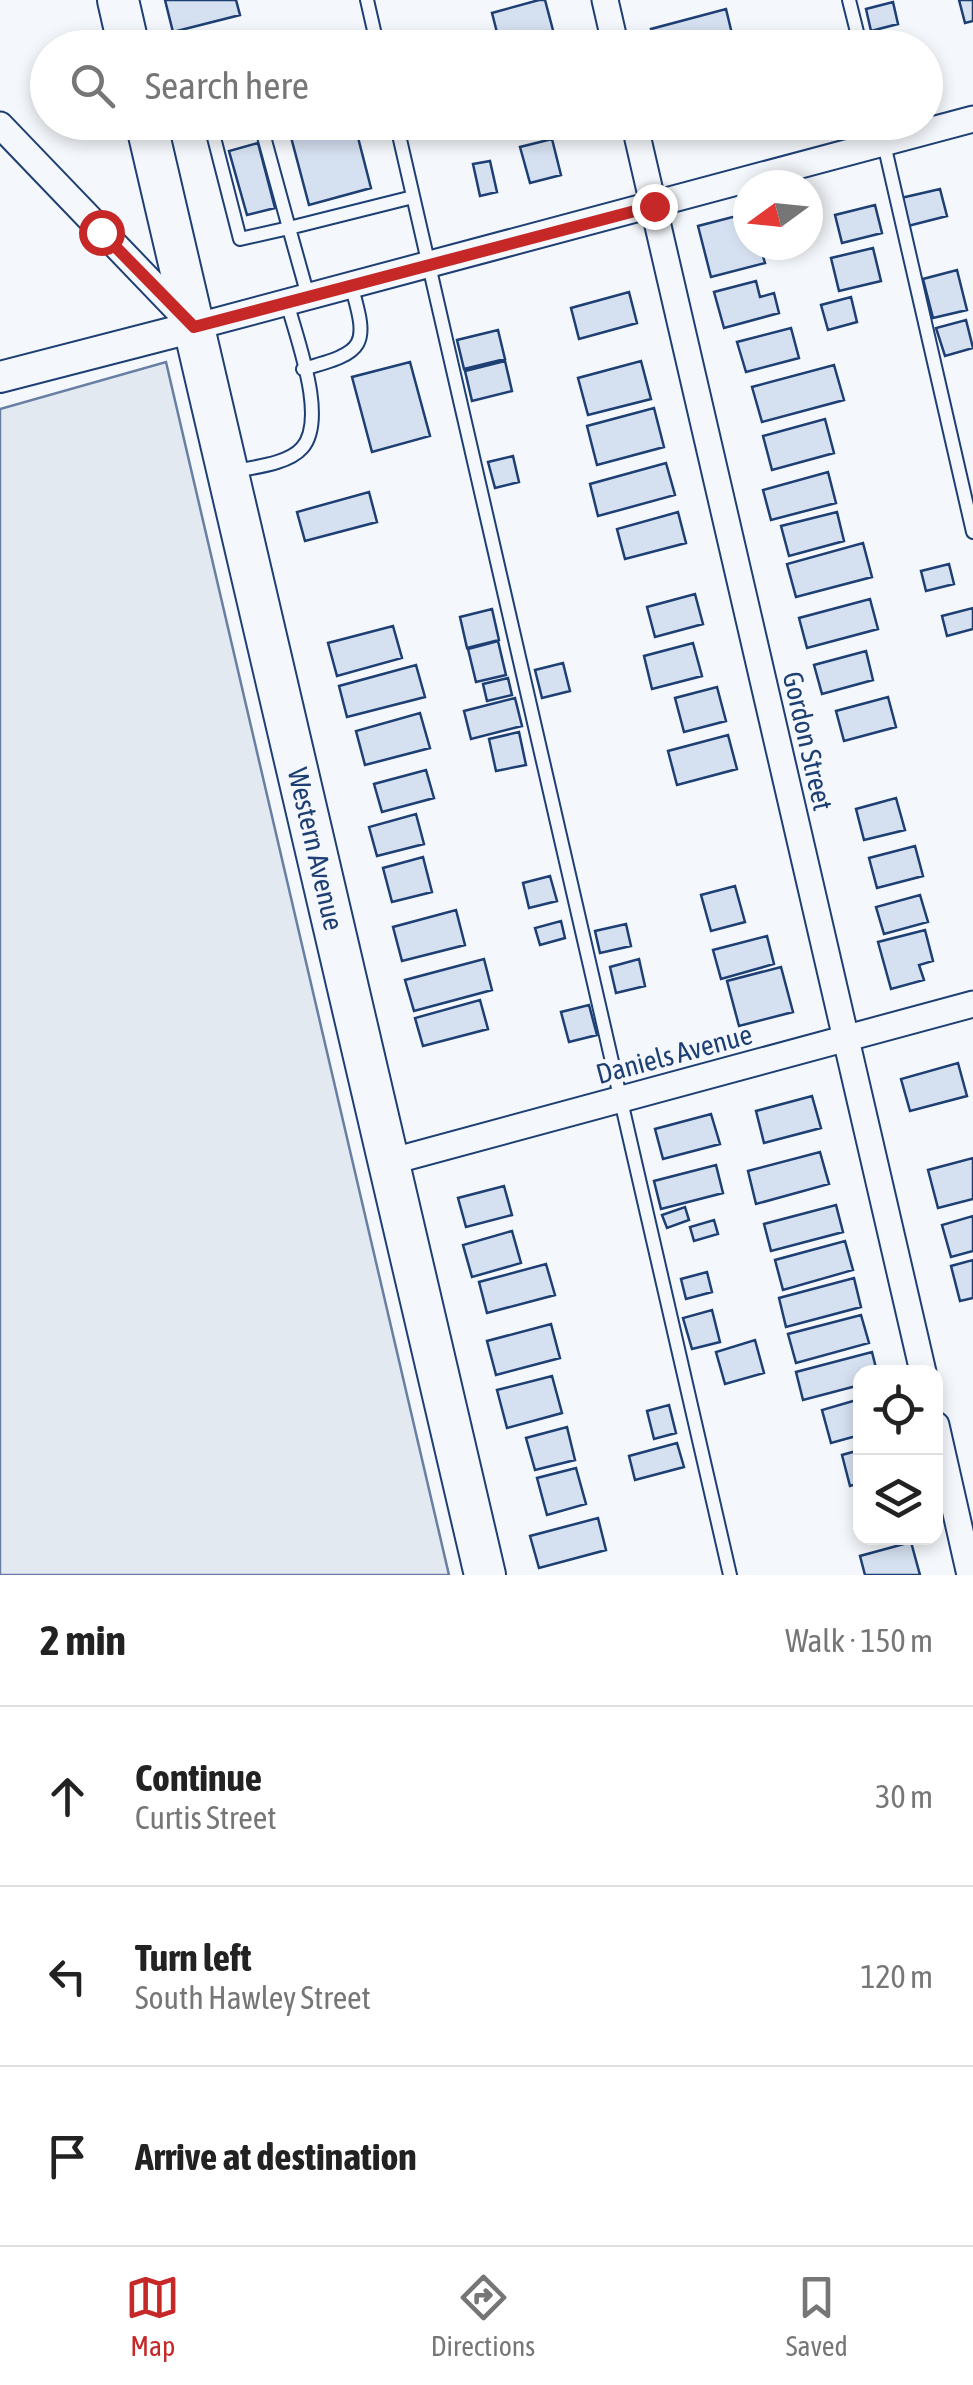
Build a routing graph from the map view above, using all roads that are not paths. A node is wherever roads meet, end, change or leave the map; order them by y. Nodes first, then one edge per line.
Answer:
1 (118, 0) edge
2 (367, 0) edge
3 (605, 0) edge
4 (850, 0) edge
5 (124, 30) edge
6 (374, 30) edge
7 (612, 30) edge
8 (857, 30) edge
9 (973, 120) edge
10 (943, 124) edge
11 (0, 125) edge
12 (155, 140) edge
13 (215, 140) edge
14 (265, 140) edge
15 (400, 140) edge
16 (638, 140) edge
17 (859, 140) edge
18 (883, 140) edge
19 (414, 197) junction
20 (654, 206) junction
21 (289, 228) junction
22 (429, 264) junction
23 (351, 284) junction
24 (297, 299) junction
25 (194, 327) junction
26 (304, 369) junction
27 (0, 378) edge
28 (228, 473) junction
29 (973, 532) edge
30 (973, 1004) edge
31 (846, 1040) junction
32 (618, 1099) junction
33 (389, 1162) junction
34 (921, 1365) edge
35 (943, 1455) edge
36 (485, 1575) edge
37 (730, 1575) edge
38 (970, 1575) edge

1 - 5 main road
2 - 6 lane
3 - 7 street
4 - 8 lane
9 - 10 street
11 - 25 street
12 - 25 main road, Western Avenue
13 - 21 lane
14 - 21 lane
15 - 19 lane
16 - 20 street, Gordon Street
17 - 20 street
18 - 29 lane
19 - 21 lane
19 - 22 lane
20 - 22 street
20 - 31 street, Gordon Street
21 - 24 lane
22 - 23 street
22 - 32 lane
23 - 24 street
23 - 26 lane
24 - 25 street
24 - 26 lane
25 - 27 street
25 - 28 main road, Western Avenue
26 - 28 lane
28 - 33 main road, Western Avenue
30 - 31 street, Daniels Avenue
31 - 32 street, Daniels Avenue
31 - 34 street, Gordon Street
32 - 33 street, Daniels Avenue
32 - 37 lane
33 - 36 main road, Western Avenue
35 - 38 street

